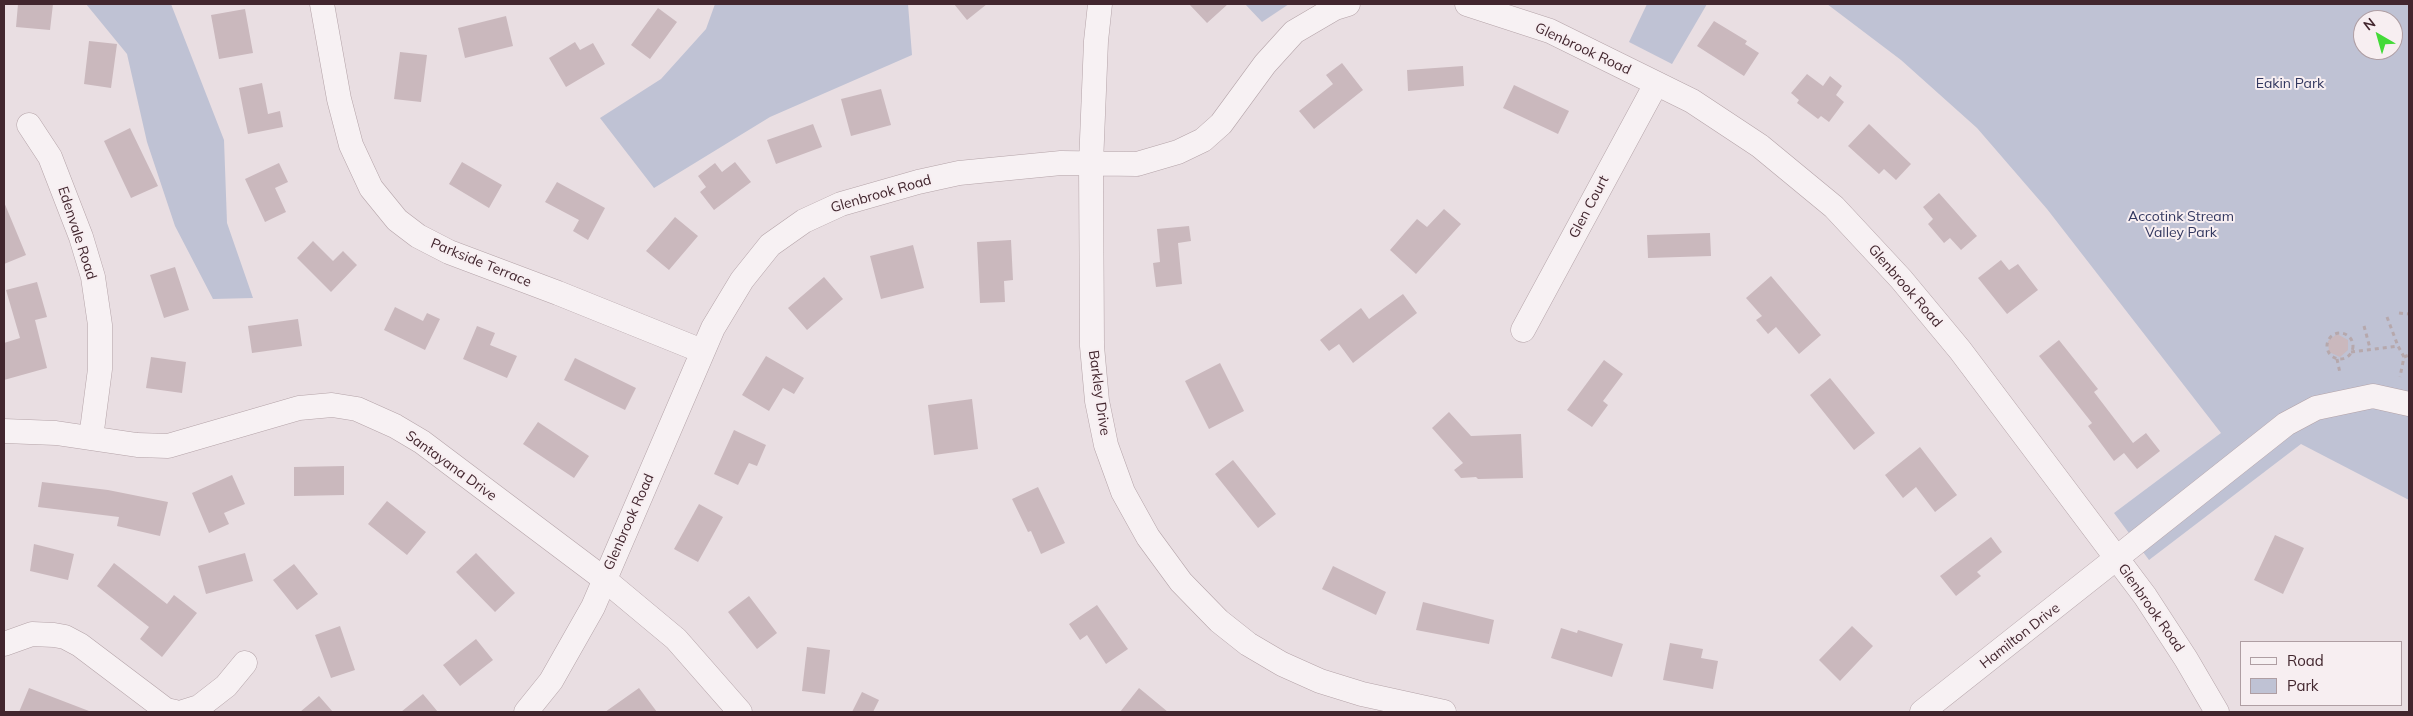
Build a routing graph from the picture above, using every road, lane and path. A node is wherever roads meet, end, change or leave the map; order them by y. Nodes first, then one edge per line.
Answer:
1 (322, 4) edge
2 (1100, 4) edge
3 (1348, 4) edge
4 (1467, 4) edge
5 (1656, 84) junction
6 (29, 125) dead end
7 (1091, 164) junction
8 (2399, 313) dead end
9 (2409, 314) edge
10 (2387, 318) dead end
11 (2364, 326) dead end
12 (1523, 330) dead end
13 (2398, 346) junction
14 (2370, 348) junction
15 (702, 351) junction
16 (2351, 352) junction
17 (2409, 355) edge
18 (2404, 357) junction
19 (2338, 359) junction
20 (2340, 373) dead end
21 (2400, 377) dead end
22 (2409, 404) edge
23 (4, 431) edge
24 (91, 438) junction
25 (2116, 558) junction
26 (604, 579) junction
27 (4, 644) edge
28 (245, 663) dead end
29 (175, 712) edge
30 (183, 712) edge
31 (526, 712) edge
32 (740, 712) edge
33 (1444, 712) edge
34 (1922, 712) edge
35 (2217, 712) edge

1 - 15 street, Parkside Terrace
2 - 7 street, Barkley Drive
3 - 7 street, Glenbrook Road
4 - 5 street, Glenbrook Road
5 - 12 street, Glen Court
5 - 25 street, Glenbrook Road
6 - 24 street, Edenvale Road
7 - 15 street, Glenbrook Road
7 - 33 street, Barkley Drive
8 - 9 path
10 - 13 path
11 - 14 path
13 - 14 path
13 - 18 path
14 - 16 path
15 - 26 street, Glenbrook Road
16 - 19 path
16 - 19 path
17 - 18 path
18 - 21 path
19 - 20 path
22 - 25 street, Hamilton Drive
23 - 24 street, Santayana Drive
24 - 26 street, Santayana Drive
25 - 34 street, Hamilton Drive
25 - 35 street, Glenbrook Road
26 - 31 street, Glenbrook Road
26 - 32 street, Santayana Drive
27 - 29 street
28 - 30 street

